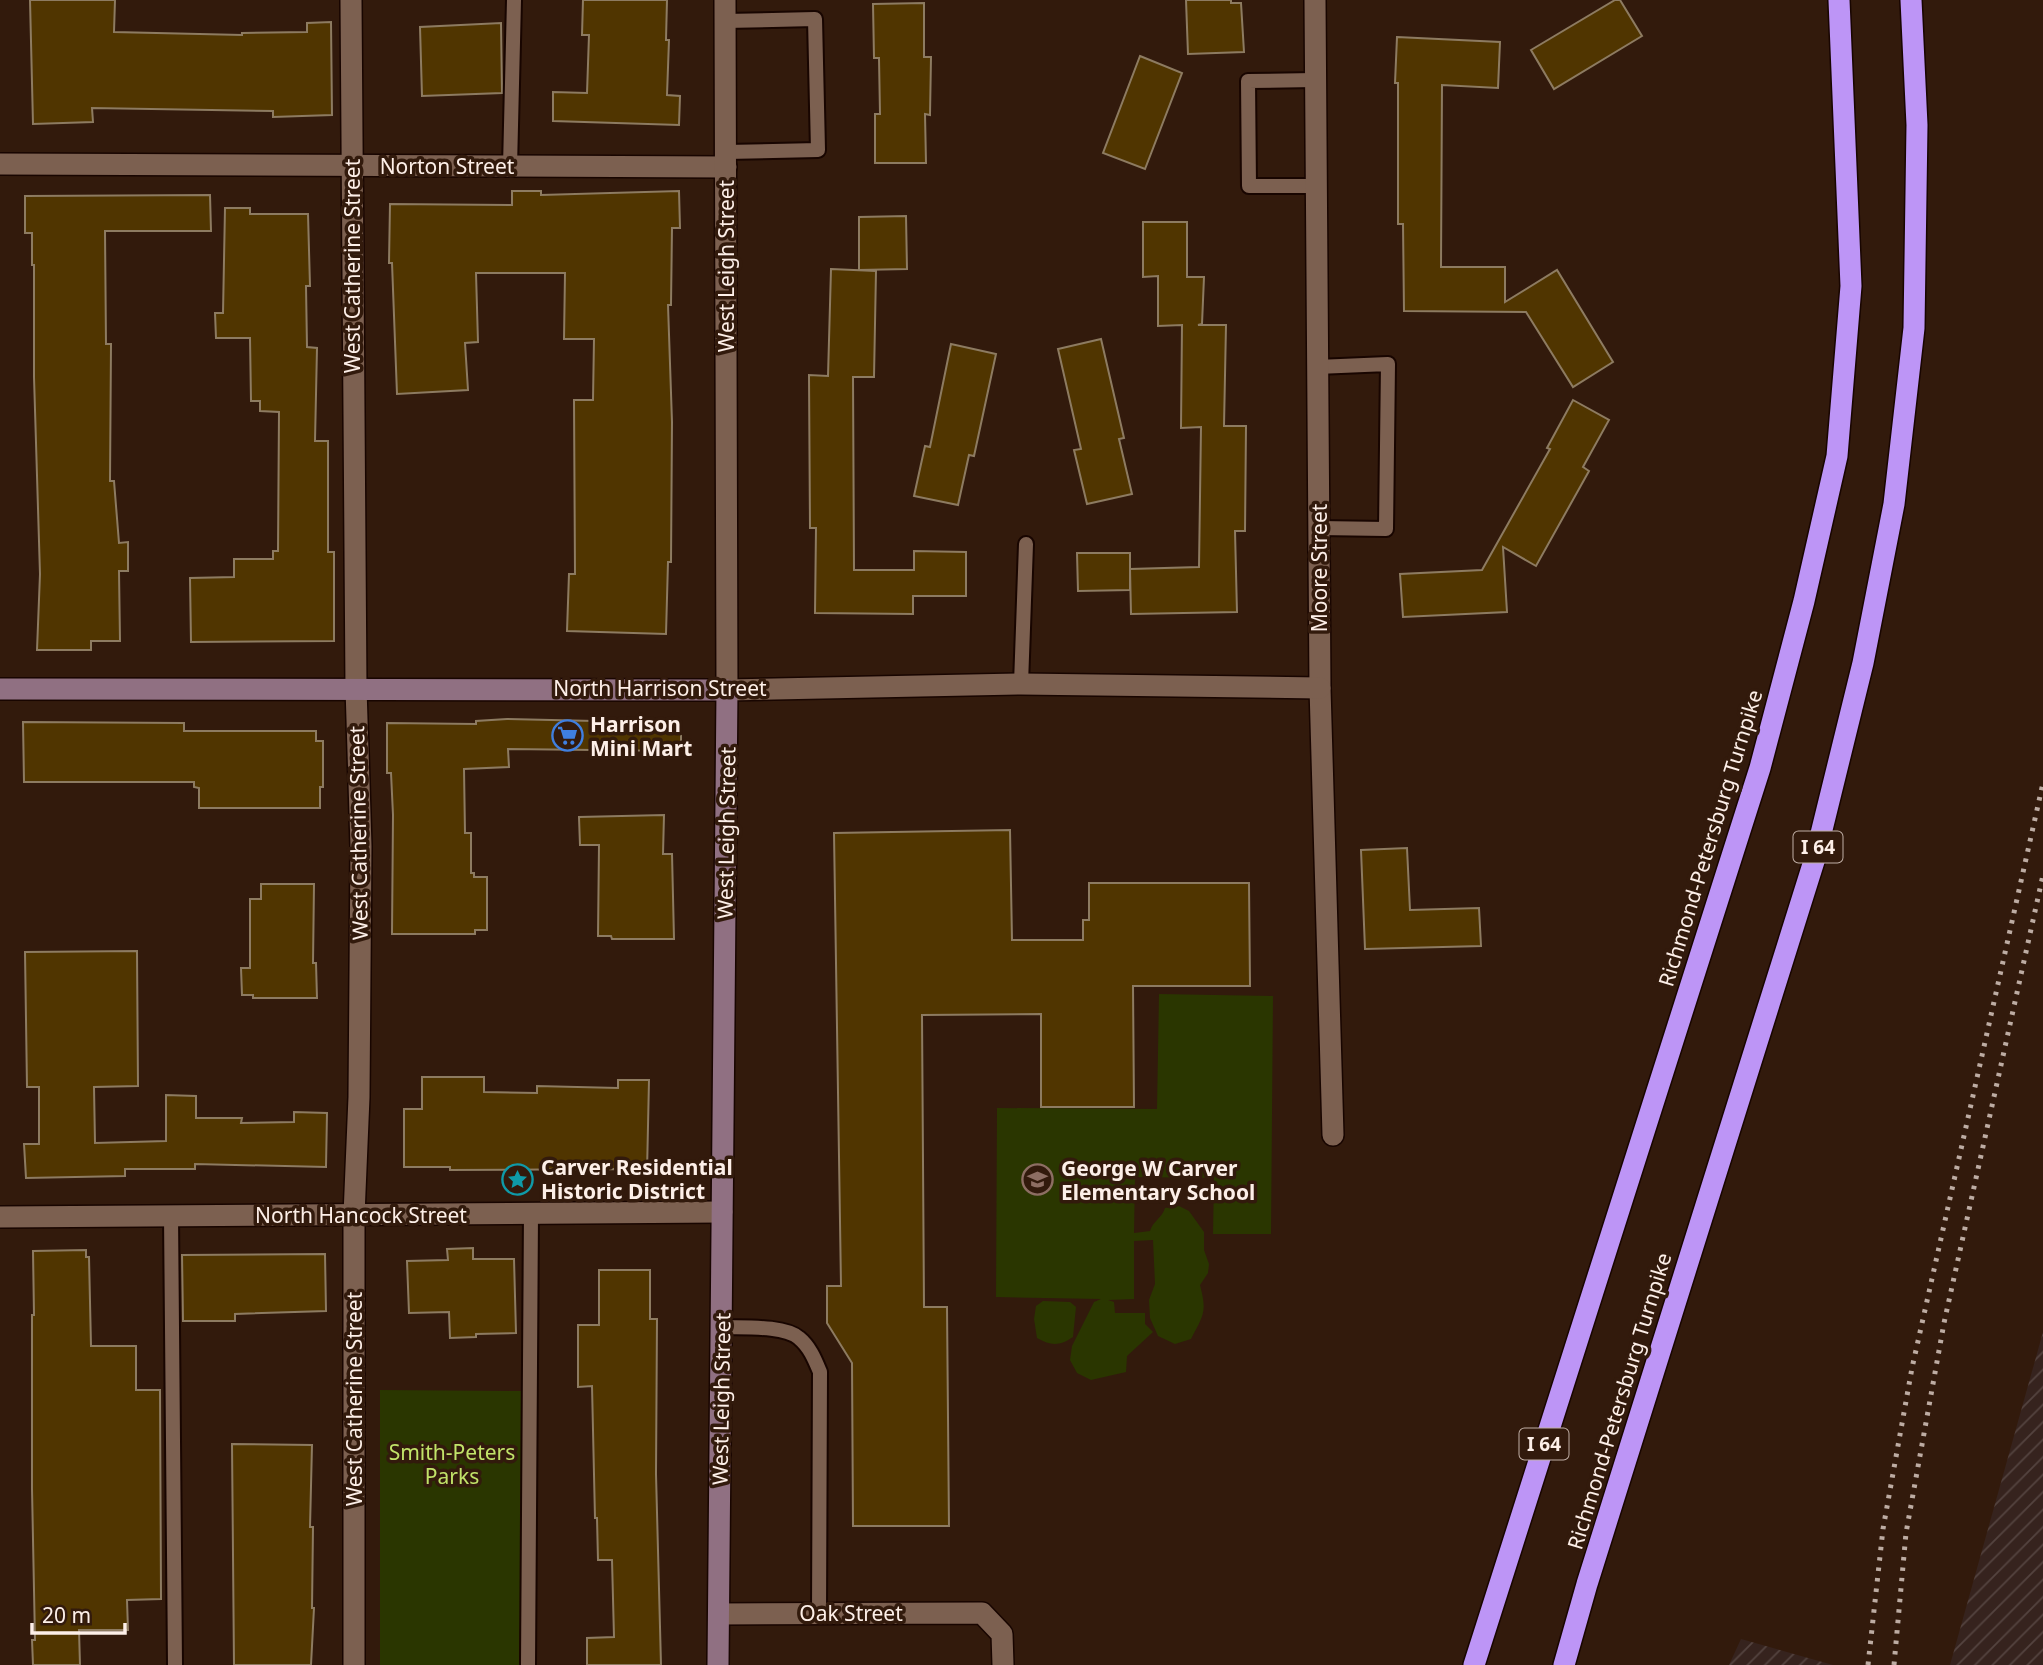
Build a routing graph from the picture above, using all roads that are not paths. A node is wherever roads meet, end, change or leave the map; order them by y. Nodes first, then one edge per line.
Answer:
1 (351, 0) edge
2 (514, 0) edge
3 (1315, 0) edge
4 (1839, 0) edge
5 (1911, 0) edge
6 (725, 11) edge
7 (1315, 80) junction
8 (726, 159) junction
9 (0, 164) edge
10 (352, 166) junction
11 (510, 167) junction
12 (1316, 186) junction
13 (1317, 367) junction
14 (1319, 528) junction
15 (1026, 544) dead end
16 (1021, 684) junction
17 (356, 688) junction
18 (1320, 688) junction
19 (0, 689) edge
20 (727, 690) junction
21 (1333, 1135) dead end
22 (722, 1212) junction
23 (531, 1213) junction
24 (172, 1215) junction
25 (355, 1215) junction
26 (0, 1217) edge
27 (721, 1326) junction
28 (719, 1614) junction
29 (819, 1614) junction
30 (175, 1665) edge
31 (354, 1665) edge
32 (528, 1665) edge
33 (718, 1665) edge
34 (1003, 1665) edge
35 (1474, 1665) edge
36 (1564, 1665) edge

1 - 10 street, West Catherine Street
2 - 11 lane
3 - 7 street, Moore Street
4 - 35 highway, Richmond-Petersburg Turnpike / I 64
5 - 36 highway, Richmond-Petersburg Turnpike / I 64
6 - 8 street, West Leigh Street
6 - 8 lane
7 - 12 street, Moore Street
7 - 12 lane
8 - 11 street, Norton Street
8 - 20 street, West Leigh Street
9 - 10 street, Norton Street
10 - 11 street, Norton Street
10 - 17 street, West Catherine Street
12 - 13 street, Moore Street
13 - 14 street, Moore Street
13 - 14 lane
14 - 18 street, Moore Street
15 - 16 lane
16 - 18 street, North Harrison Street
16 - 20 street, North Harrison Street
17 - 19 main road, North Harrison Street
17 - 20 main road, North Harrison Street
17 - 25 street, West Catherine Street
18 - 21 street, Moore Street
20 - 22 main road, West Leigh Street
22 - 23 street, North Hancock Street
22 - 27 main road, West Leigh Street
23 - 25 street, North Hancock Street
23 - 32 lane
24 - 25 street, North Hancock Street
24 - 26 street, North Hancock Street
24 - 30 lane
25 - 31 street, West Catherine Street
27 - 28 main road, West Leigh Street
27 - 29 lane
28 - 29 street, Oak Street
28 - 33 main road, West Leigh Street
29 - 34 street, Oak Street

